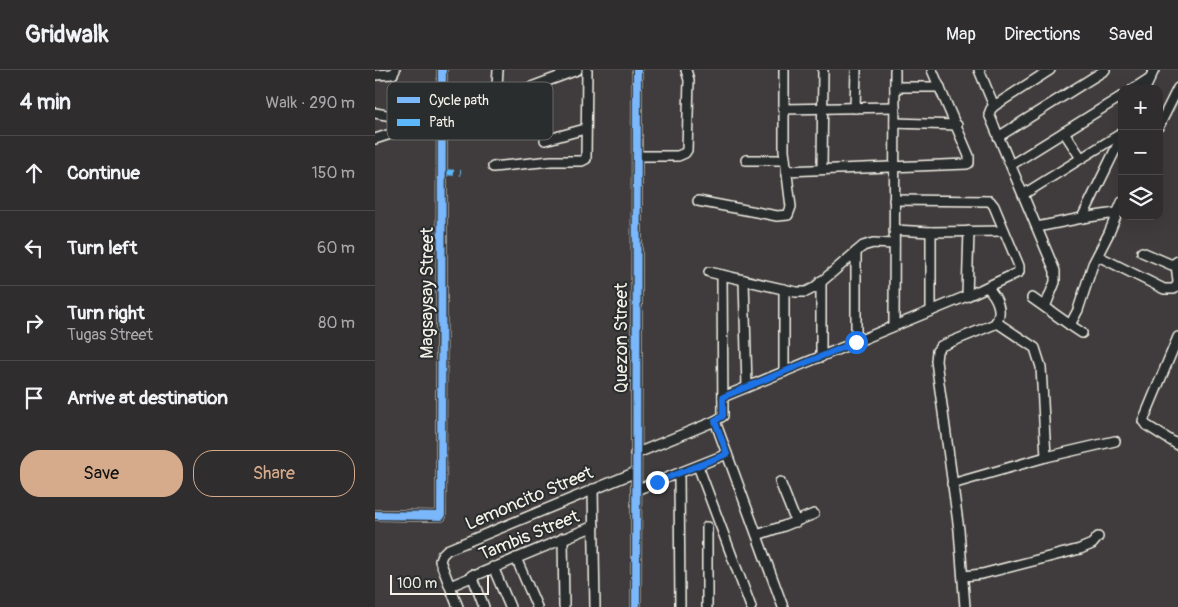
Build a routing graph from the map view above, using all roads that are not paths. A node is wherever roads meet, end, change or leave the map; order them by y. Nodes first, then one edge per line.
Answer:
1 (395, 70) edge
2 (577, 70) edge
3 (587, 70) edge
4 (637, 70) edge
5 (686, 70) edge
6 (784, 70) edge
7 (823, 70) edge
8 (856, 70) edge
9 (895, 70) edge
10 (932, 70) edge
11 (979, 70) edge
12 (1050, 70) edge
13 (1105, 70) edge
14 (375, 74) edge
15 (1152, 74) edge
16 (545, 82) edge
17 (1138, 85) edge
18 (895, 87) junction
19 (940, 87) junction
20 (1178, 88) edge
21 (1118, 98) edge
22 (994, 106) junction
23 (895, 107) junction
24 (822, 108) junction
25 (855, 108) junction
26 (783, 109) junction
27 (1163, 118) edge
28 (895, 123) junction
29 (957, 125) junction
30 (585, 129) junction
31 (1064, 132) junction
32 (387, 135) edge
33 (1118, 136) edge
34 (998, 137) junction
35 (553, 138) edge
36 (375, 139) edge
37 (442, 140) edge
38 (1118, 142) edge
39 (637, 156) junction
40 (1081, 158) junction
41 (745, 160) dead end
42 (785, 160) junction
43 (1011, 165) junction
44 (895, 166) junction
45 (493, 167) dead end
46 (822, 169) junction
47 (786, 171) junction
48 (1024, 194) junction
49 (894, 200) junction
50 (698, 201) dead end
51 (1117, 213) joint
52 (1082, 218) junction
53 (1037, 226) junction
54 (894, 230) junction
55 (969, 231) junction
56 (1004, 231) junction
57 (931, 232) junction
58 (894, 244) junction
59 (857, 252) junction
60 (1143, 252) dead end
61 (1097, 256) junction
62 (1177, 262) edge
63 (709, 272) dead end
64 (722, 275) junction
65 (744, 280) junction
66 (821, 281) junction
67 (1178, 283) edge
68 (987, 287) junction
69 (784, 289) junction
70 (967, 296) junction
71 (1032, 298) dead end
72 (1045, 306) junction
73 (931, 311) junction
74 (996, 322) junction
75 (895, 325) junction
76 (1070, 325) junction
77 (1082, 332) dead end
78 (1178, 337) edge
79 (856, 342) junction
80 (821, 357) junction
81 (784, 372) junction
82 (747, 387) junction
83 (723, 397) junction
84 (715, 421) junction
85 (1115, 441) dead end
86 (1178, 445) edge
87 (635, 454) junction
88 (727, 454) junction
89 (1046, 457) junction
90 (698, 466) junction
91 (636, 472) junction
92 (679, 473) junction
93 (780, 482) dead end
94 (952, 484) junction
95 (593, 489) junction
96 (636, 490) junction
97 (814, 514) dead end
98 (375, 515) edge
99 (796, 522) junction
100 (594, 526) junction
101 (707, 527) dead end
102 (757, 534) junction
103 (1098, 537) dead end
104 (563, 538) junction
105 (516, 558) junction
106 (493, 567) junction
107 (472, 576) junction
108 (964, 576) junction
109 (450, 586) junction
110 (459, 607) edge
111 (485, 607) edge
112 (510, 607) edge
113 (537, 607) edge
114 (564, 607) edge
115 (595, 607) edge
116 (636, 607) edge
117 (680, 607) edge
118 (707, 607) edge
119 (751, 607) edge
120 (783, 607) edge
121 (965, 607) edge

1 - 14 street
2 - 16 street
3 - 30 street
4 - 39 street, Quezon Street
5 - 39 street
6 - 26 street
7 - 24 street
8 - 25 street
9 - 18 street
10 - 19 street
11 - 22 street
12 - 22 street
13 - 34 street
15 - 17 street
18 - 19 street
18 - 23 street
19 - 29 street
20 - 27 street
21 - 31 street
22 - 34 street
23 - 25 street
23 - 28 street
24 - 25 street
24 - 26 street
24 - 46 street
26 - 42 street
28 - 29 street
28 - 44 street
29 - 44 street
30 - 35 street
30 - 45 street
31 - 40 street
31 - 43 street
32 - 36 street
33 - 40 street
34 - 43 street
37 - 98 street, Magsaysay Street
38 - 52 street
39 - 87 street, Quezon Street
40 - 48 street
41 - 42 street
42 - 47 street
43 - 48 street
44 - 46 street
44 - 49 street
46 - 47 street
47 - 50 street
48 - 53 street
49 - 54 street
49 - 56 street
51 - 52 street
51 - 61 street
52 - 53 street
53 - 72 street
54 - 57 street
54 - 58 street
55 - 56 street
55 - 57 street
55 - 70 street
56 - 68 street
57 - 73 street
58 - 59 street
58 - 75 street
59 - 66 street
59 - 79 street
60 - 62 street
61 - 67 street
61 - 76 street
62 - 67 street
63 - 64 street
64 - 65 street
64 - 83 street
65 - 69 street
65 - 82 street
66 - 69 street
66 - 80 street
68 - 70 street
68 - 74 street
69 - 81 street
70 - 73 street
71 - 72 street
72 - 76 street
73 - 75 street
74 - 89 street
74 - 94 street
75 - 79 street
76 - 77 street
78 - 86 street
79 - 80 street
80 - 81 street
81 - 82 street
82 - 83 street
83 - 84 street
84 - 87 street
84 - 88 street
85 - 89 street
87 - 91 street, Quezon Street
88 - 90 street
88 - 102 street
89 - 94 street
90 - 92 street
90 - 119 street
91 - 95 street, Lemoncito Street
91 - 96 street, Quezon Street
92 - 96 street
92 - 117 street
93 - 99 street
94 - 108 street
95 - 100 street
95 - 109 street, Lemoncito Street
96 - 116 street, Quezon Street
97 - 99 street
99 - 102 street
100 - 104 street, Tambis Street
100 - 115 street
101 - 118 street
102 - 120 street
103 - 108 street
104 - 105 street, Tambis Street
104 - 114 street
105 - 106 street, Tambis Street
105 - 113 street
106 - 107 street, Tambis Street
106 - 112 street
107 - 109 street, Tambis Street
107 - 111 street
108 - 121 street
109 - 110 street

